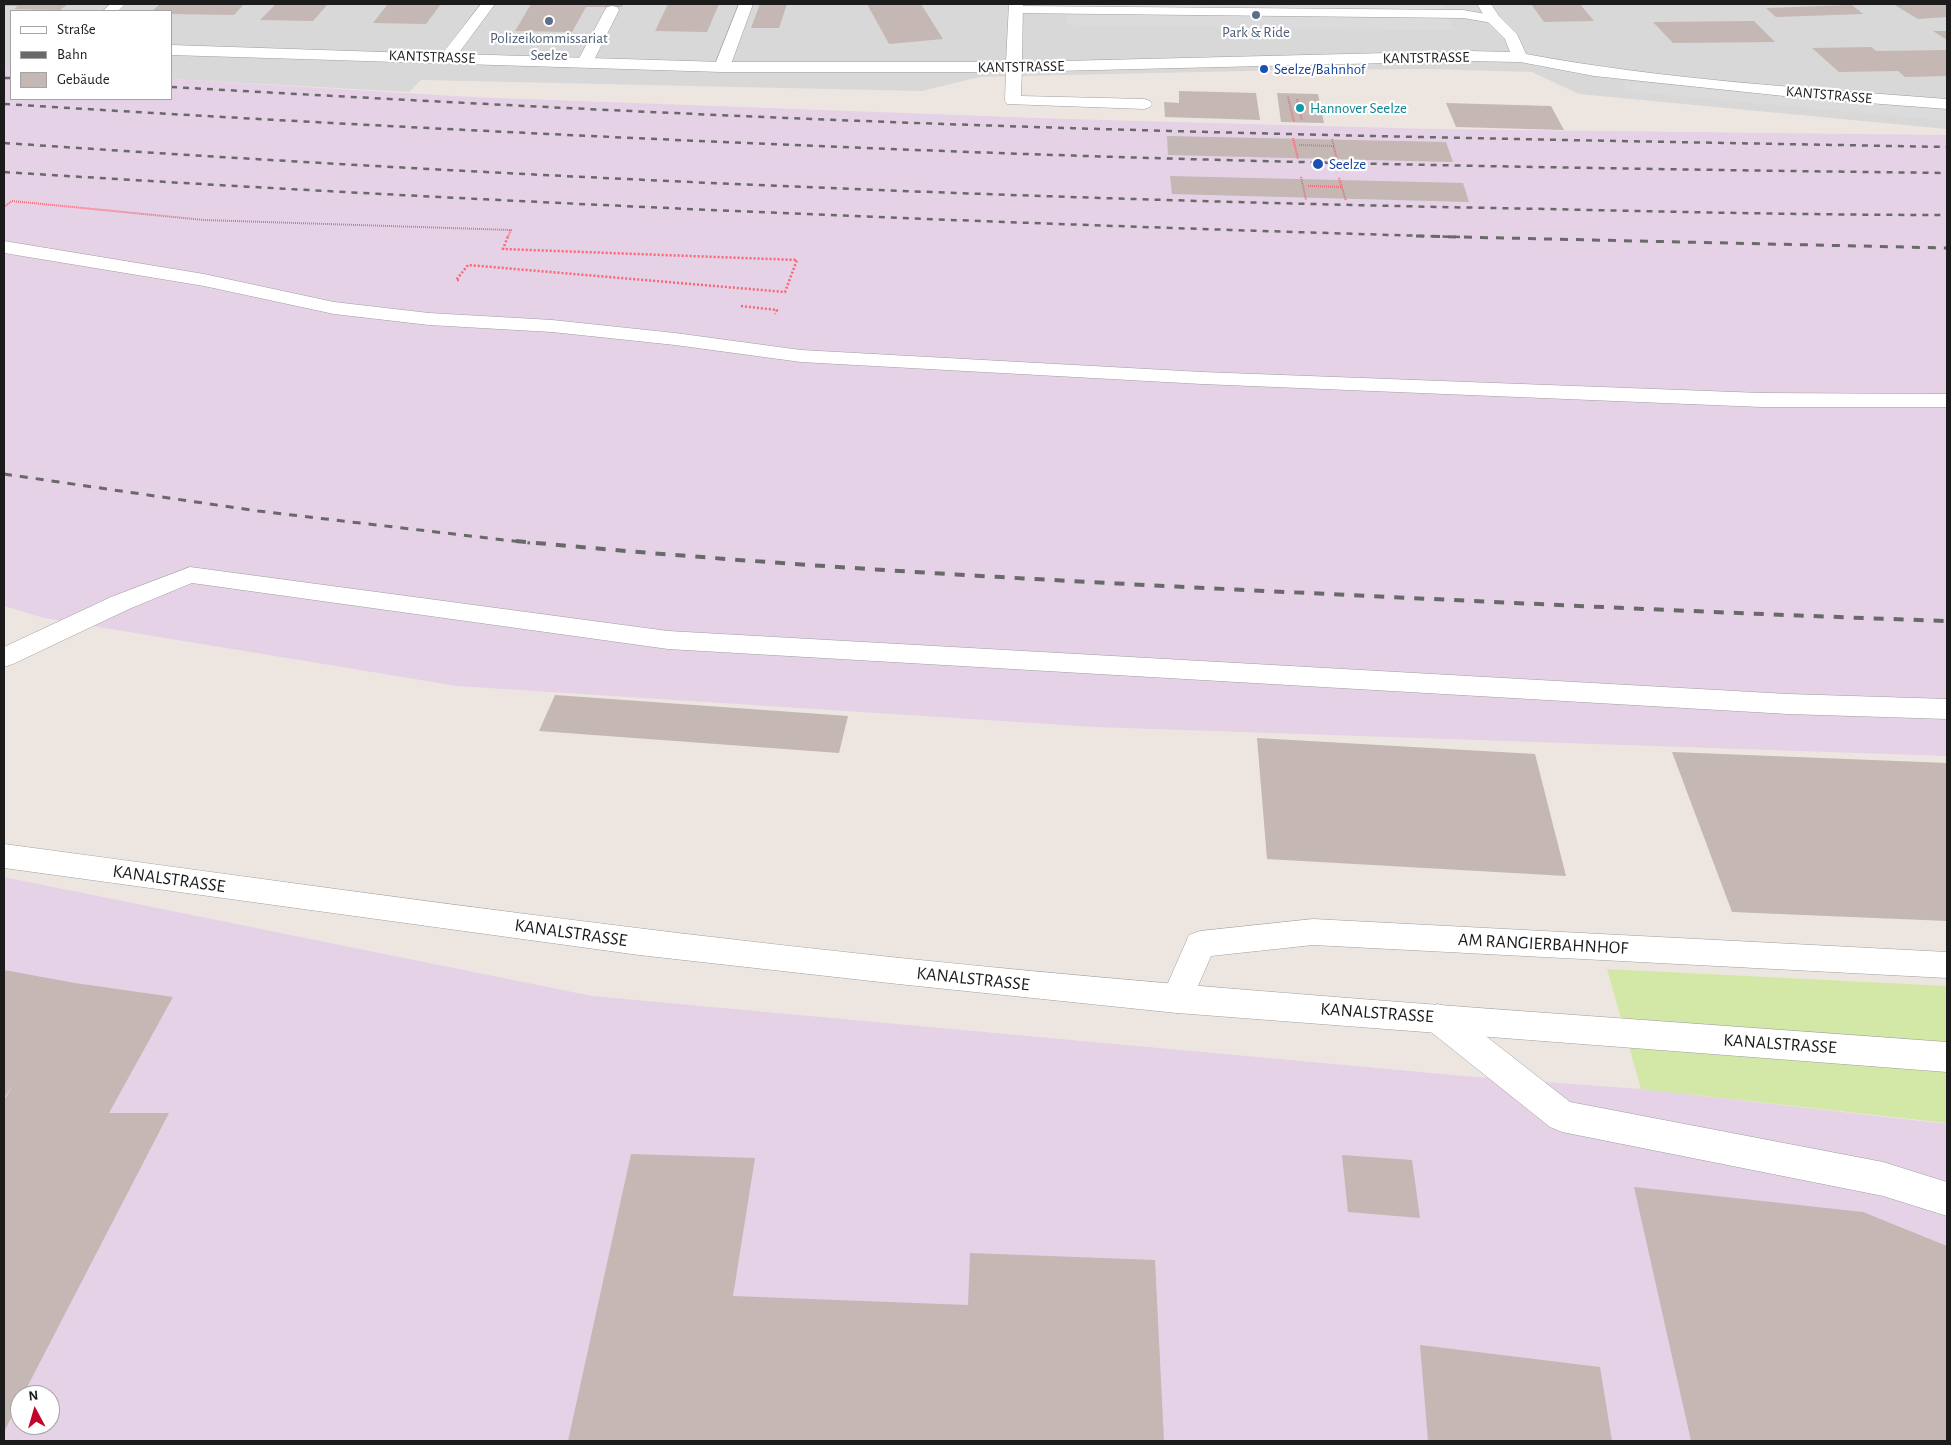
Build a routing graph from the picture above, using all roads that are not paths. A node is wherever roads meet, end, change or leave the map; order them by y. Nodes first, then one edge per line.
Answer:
1 (488, 4) edge
2 (746, 4) edge
3 (1484, 4) edge
4 (1016, 7) edge
5 (612, 10) dead end
6 (1493, 19) junction
7 (172, 50) edge
8 (447, 58) junction
9 (1520, 58) junction
10 (585, 62) junction
11 (722, 67) junction
12 (1014, 67) junction
13 (1144, 104) dead end
14 (1947, 104) edge
15 (4, 246) edge
16 (1947, 400) edge
17 (4, 658) edge
18 (1947, 708) edge
19 (4, 856) edge
20 (1947, 965) edge
21 (1177, 1000) junction
22 (1438, 1018) junction
23 (1947, 1057) edge
24 (1947, 1199) edge

1 - 8 street
2 - 11 street
3 - 6 street
4 - 6 street
4 - 12 street
5 - 10 street
6 - 9 street
7 - 8 street, KANTSTRASSE
8 - 10 street, KANTSTRASSE
9 - 12 street, KANTSTRASSE
9 - 14 street, KANTSTRASSE
10 - 11 street, KANTSTRASSE
11 - 12 street, KANTSTRASSE
12 - 13 street
15 - 16 street
17 - 18 street
19 - 21 street, KANALSTRASSE
20 - 21 street, AM RANGIERBAHNHOF
21 - 22 street, KANALSTRASSE
22 - 23 street, KANALSTRASSE
22 - 24 street

